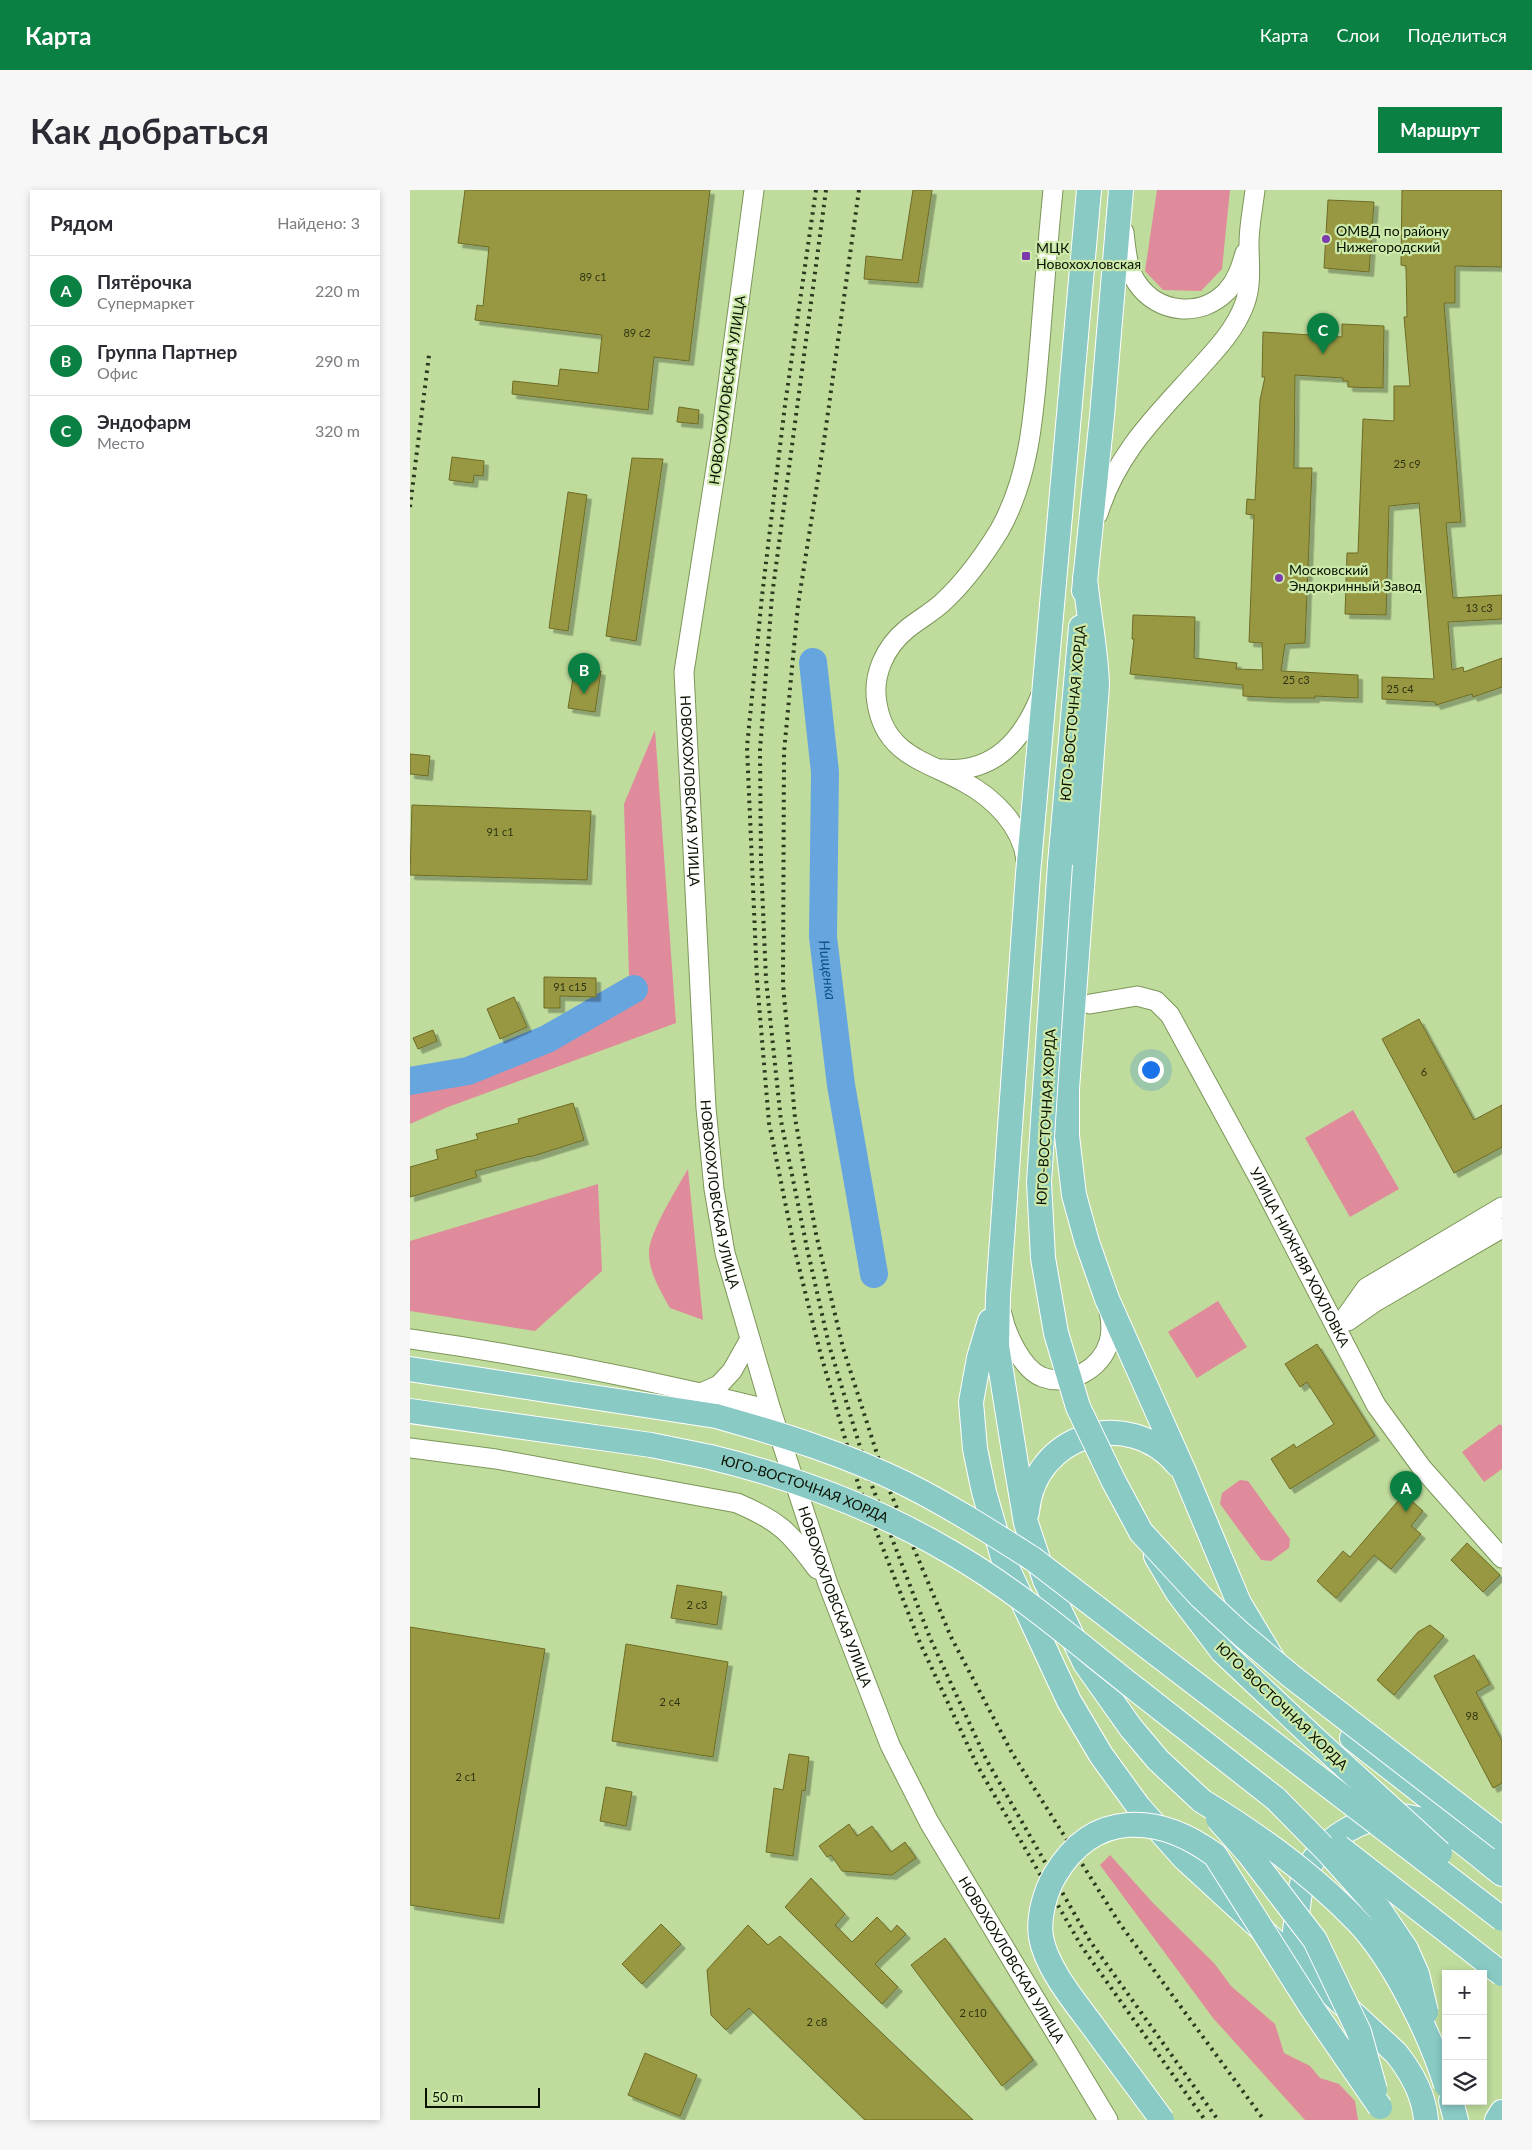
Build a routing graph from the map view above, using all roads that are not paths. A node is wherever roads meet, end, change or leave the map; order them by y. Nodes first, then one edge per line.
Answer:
1 (754, 190) edge
2 (1053, 190) edge
3 (1089, 190) edge
4 (1254, 190) edge
5 (1121, 200) edge
6 (1249, 243) junction
7 (1089, 542) junction
8 (1085, 577) junction
9 (1044, 689) junction
10 (926, 764) junction
11 (1028, 874) junction
12 (1090, 1004) dead end
13 (1502, 1207) edge
14 (1502, 1228) edge
15 (998, 1296) junction
16 (1108, 1299) junction
17 (1336, 1329) junction
18 (410, 1339) edge
19 (750, 1339) junction
20 (410, 1369) edge
21 (701, 1393) junction
22 (770, 1410) junction
23 (410, 1411) edge
24 (410, 1448) edge
25 (1185, 1474) junction
26 (1026, 1523) junction
27 (1141, 1532) junction
28 (1502, 1558) edge
29 (828, 1584) junction
30 (1276, 1799) junction
31 (1202, 1801) junction
32 (1502, 1839) edge
33 (1502, 1855) edge
34 (1502, 1874) edge
35 (1502, 1910) edge
36 (1502, 1919) edge
37 (1502, 1974) edge
38 (1325, 1988) junction
39 (1442, 2075) edge
40 (1452, 2105) edge
41 (1502, 2112) edge
42 (1383, 2114) edge
43 (1108, 2120) edge
44 (1162, 2120) edge
45 (1426, 2120) edge
46 (1456, 2120) edge
47 (1496, 2120) edge

1 - 19 street, НОВОХОХЛОВСКАЯ УЛИЦА
2 - 10 street
3 - 9 main road
4 - 6 street
5 - 6 street
5 - 7 main road, ЮГО-ВОСТОЧНАЯ ХОРДА
6 - 7 street
7 - 8 main road, ЮГО-ВОСТОЧНАЯ ХОРДА
8 - 16 main road
8 - 27 main road, ЮГО-ВОСТОЧНАЯ ХОРДА, bridge
9 - 10 street
9 - 11 main road
10 - 11 street
11 - 15 main road
12 - 17 street, УЛИЦА НИЖНЯЯ ХОХЛОВКА
13 - 17 street
14 - 17 street
15 - 16 street
15 - 26 main road
15 - 38 main road
16 - 25 main road
17 - 28 street, УЛИЦА НИЖНЯЯ ХОХЛОВКА
18 - 21 street
19 - 21 street
19 - 22 street, НОВОХОХЛОВСКАЯ УЛИЦА
20 - 36 main road, ЮГО-ВОСТОЧНАЯ ХОРДА, bridge
21 - 22 street
22 - 29 street, НОВОХОХЛОВСКАЯ УЛИЦА
23 - 30 main road, ЮГО-ВОСТОЧНАЯ ХОРДА, bridge
24 - 29 street
25 - 26 main road
25 - 33 main road
26 - 31 main road, bridge
27 - 32 main road, bridge
27 - 35 main road, ЮГО-ВОСТОЧНАЯ ХОРДА, bridge
29 - 43 street, НОВОХОХЛОВСКАЯ УЛИЦА
30 - 37 main road, ЮГО-ВОСТОЧНАЯ ХОРДА, bridge
30 - 39 main road, bridge
31 - 39 main road, bridge
31 - 42 main road, bridge
34 - 38 main road, bridge
38 - 45 main road
40 - 46 main road
41 - 47 main road
42 - 44 main road, bridge

